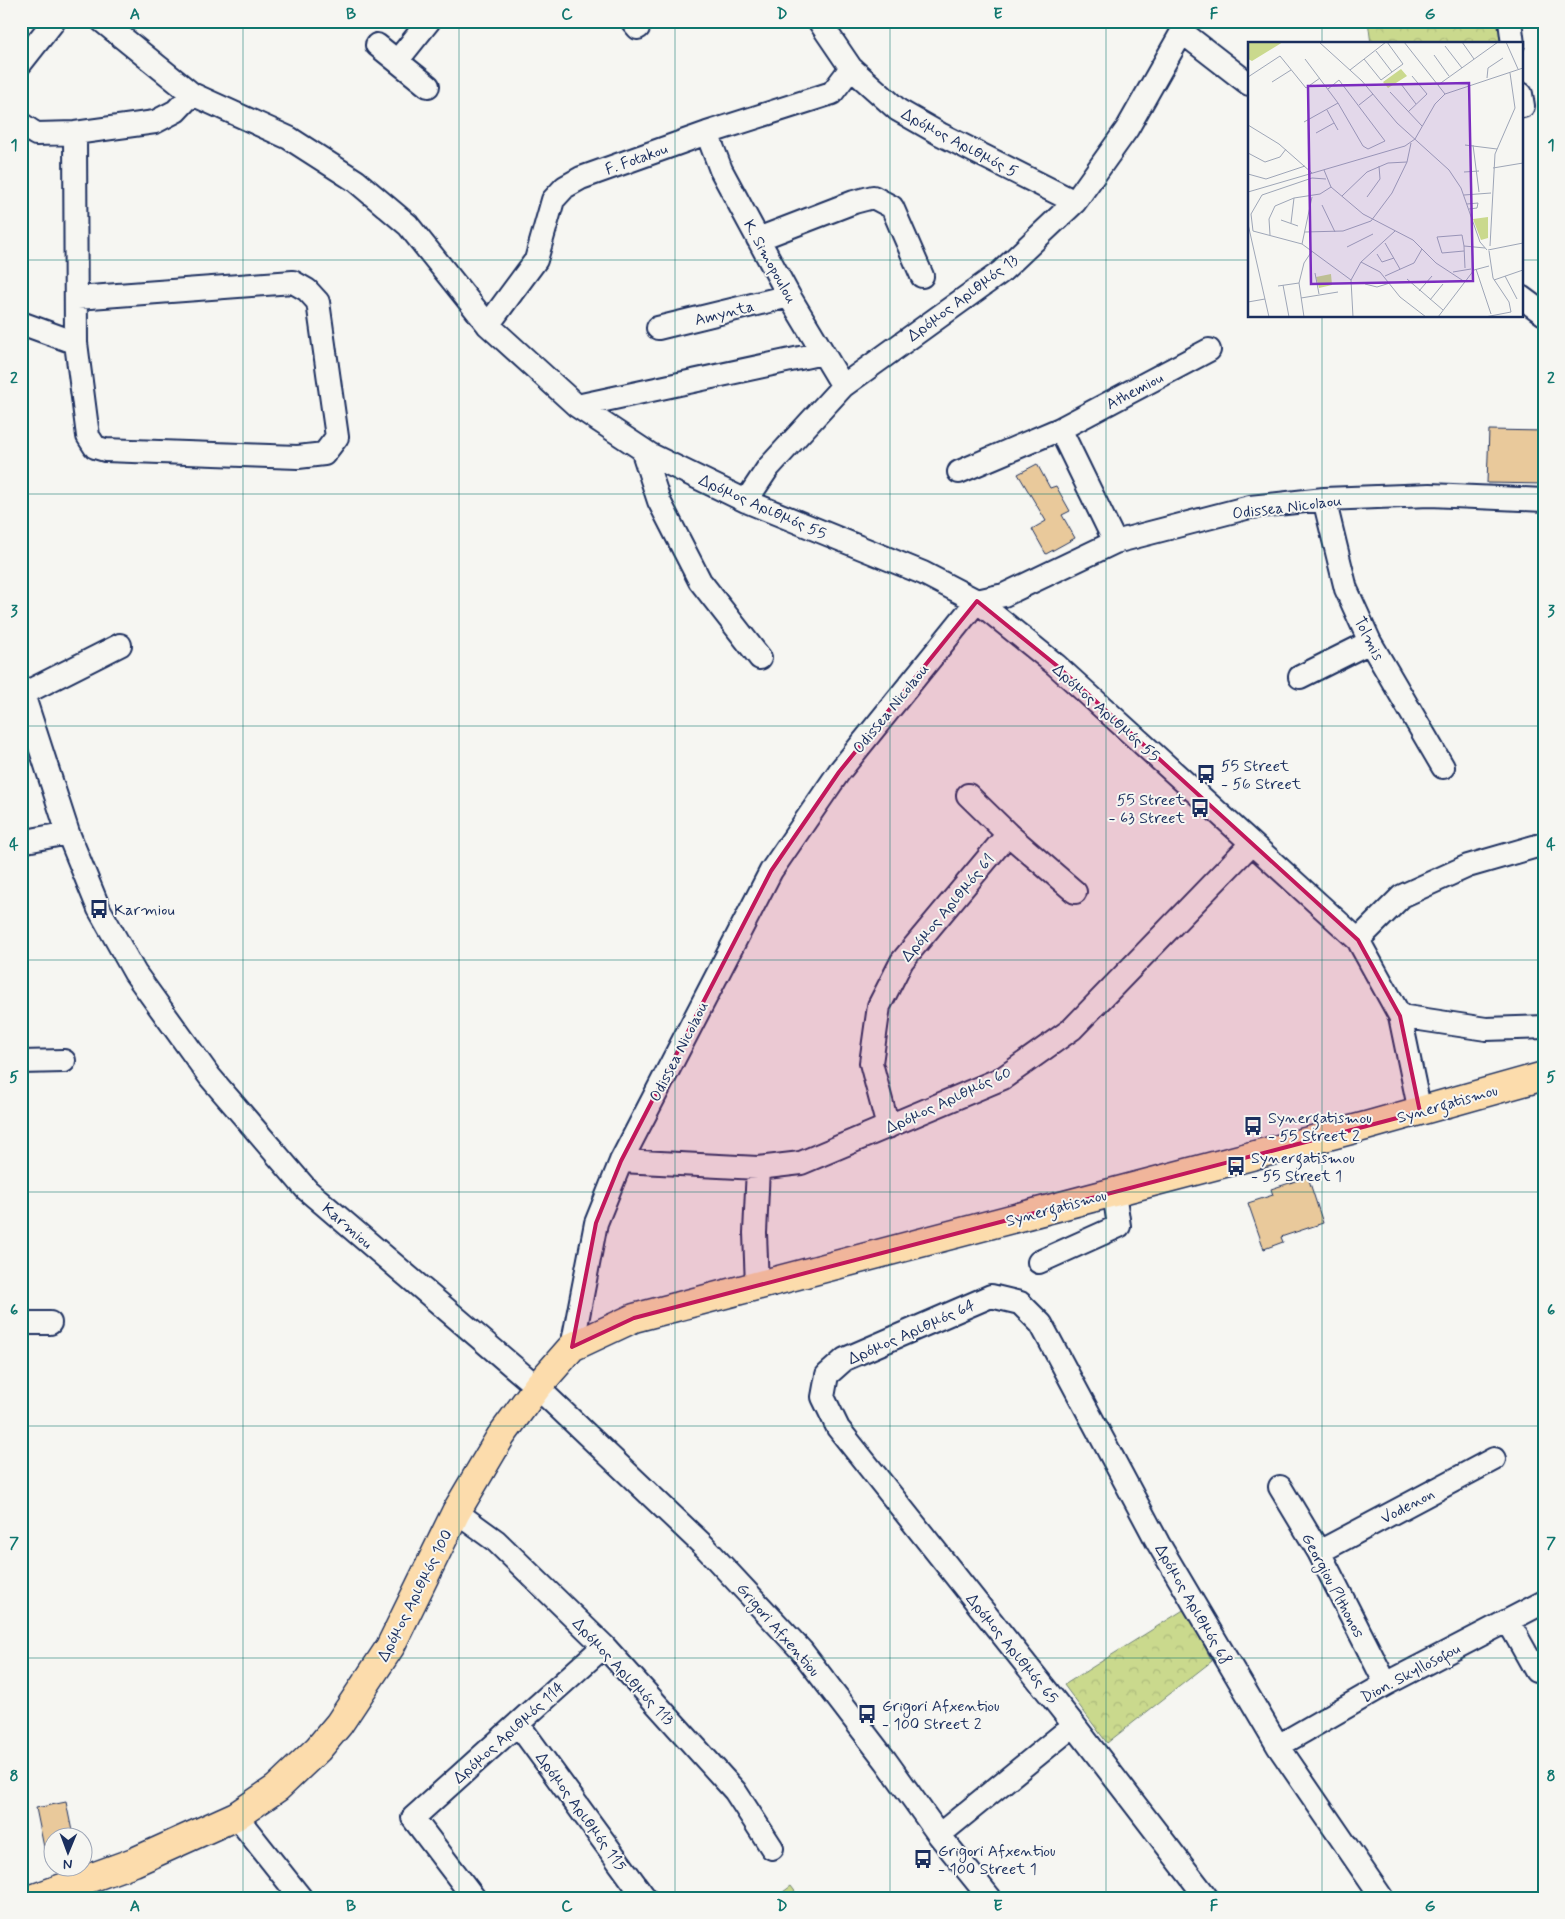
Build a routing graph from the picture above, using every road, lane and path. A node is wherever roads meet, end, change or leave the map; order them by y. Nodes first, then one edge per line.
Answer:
1 (54, 21) edge
2 (102, 21) edge
3 (429, 21) edge
4 (819, 21) edge
5 (1510, 21) edge
6 (1183, 27) edge
7 (1513, 42) edge
8 (377, 45) dead end
9 (397, 61) junction
10 (21, 62) edge
11 (852, 68) junction
12 (1248, 83) edge
13 (428, 86) dead end
14 (192, 94) junction
15 (21, 124) edge
16 (707, 132) junction
17 (75, 133) junction
18 (1075, 202) junction
19 (758, 239) junction
20 (922, 276) dead end
21 (789, 296) junction
22 (77, 298) junction
23 (1522, 298) edge
24 (1544, 314) edge
25 (21, 323) edge
26 (488, 325) junction
27 (658, 328) dead end
28 (76, 343) junction
29 (1209, 350) dead end
30 (823, 353) junction
31 (843, 386) junction
32 (577, 406) junction
33 (1060, 430) junction
34 (642, 449) junction
35 (959, 472) dead end
36 (1324, 499) junction
37 (1544, 500) edge
38 (746, 501) junction
39 (1115, 542) junction
40 (977, 602) junction
41 (1370, 642) junction
42 (120, 645) dead end
43 (760, 658) dead end
44 (1300, 677) dead end
45 (23, 695) edge
46 (32, 751) edge
47 (1443, 767) dead end
48 (968, 795) dead end
49 (68, 833) junction
50 (1008, 834) junction
51 (21, 842) edge
52 (1251, 844) junction
53 (1544, 844) edge
54 (1075, 892) dead end
55 (1358, 940) junction
56 (1400, 1016) junction
57 (1544, 1027) edge
58 (64, 1061) dead end
59 (21, 1062) edge
60 (1543, 1077) edge
61 (1420, 1112) junction
62 (888, 1127) junction
63 (621, 1161) junction
64 (758, 1168) junction
65 (1114, 1192) junction
66 (1039, 1262) dead end
67 (757, 1286) junction
68 (1020, 1303) joint
69 (21, 1322) edge
70 (50, 1324) dead end
71 (572, 1347) junction
72 (537, 1387) junction
73 (823, 1397) joint
74 (1494, 1459) dead end
75 (1280, 1487) dead end
76 (456, 1512) junction
77 (1319, 1552) junction
78 (1544, 1602) edge
79 (1508, 1620) junction
80 (604, 1646) junction
81 (1536, 1671) dead end
82 (1386, 1684) junction
83 (518, 1724) junction
84 (1074, 1725) junction
85 (1278, 1746) junction
86 (236, 1816) junction
87 (939, 1835) junction
88 (772, 1848) dead end
89 (1372, 1894) edge
90 (35, 1898) edge
91 (301, 1898) edge
92 (474, 1898) edge
93 (645, 1898) edge
94 (990, 1898) edge
95 (1208, 1898) edge

1 - 10 street
2 - 14 street, Δρόμος Αριθμός 55
3 - 9 street
4 - 11 street, Δρόμος Αριθμός 5
5 - 7 street
6 - 12 street
6 - 18 street, Δρόμος Αριθμός 13
8 - 9 street
9 - 13 street
11 - 16 street, F. Fotakou
11 - 18 street, Δρόμος Αριθμός 5
14 - 17 street
14 - 26 street, Δρόμος Αριθμός 55
15 - 17 street
16 - 19 street, K. Simopoulou
16 - 26 street, F. Fotakou
17 - 22 street
18 - 31 street, Δρόμος Αριθμός 13
19 - 20 street
19 - 21 street, K. Simopoulou
21 - 27 street, Amynta
21 - 30 street, K. Simopoulou
22 - 28 street
22 - 28 street
23 - 24 street
25 - 28 street
26 - 32 street, Δρόμος Αριθμός 55
29 - 33 street, Athemiou
30 - 31 street, K. Simopoulou
30 - 32 street
31 - 38 street, Δρόμος Αριθμός 13
32 - 34 street, Δρόμος Αριθμός 55
33 - 35 street, Athemiou
33 - 39 street
34 - 38 street, Δρόμος Αριθμός 55
34 - 43 street
36 - 37 street, Odissea Nicolaou
36 - 39 street, Odissea Nicolaou
36 - 41 street, Tolmis
38 - 40 street, Δρόμος Αριθμός 55
39 - 40 street, Odissea Nicolaou
40 - 52 street, Δρόμος Αριθμός 55
40 - 63 street, Odissea Nicolaou
41 - 44 street
41 - 47 street, Tolmis
42 - 45 street
45 - 46 street, Karmiou
46 - 49 street, Karmiou
48 - 50 street
49 - 51 street
49 - 72 street, Karmiou
50 - 54 street
50 - 62 street, Δρόμος Αριθμός 61
52 - 55 street, Δρόμος Αριθμός 55
52 - 62 street, Δρόμος Αριθμός 60
53 - 55 street
55 - 56 street, Δρόμος Αριθμός 55
56 - 57 street
56 - 61 street, Δρόμος Αριθμός 55
58 - 59 street
60 - 61 main road, Synergatismou
61 - 65 main road, Synergatismou
62 - 64 street, Δρόμος Αριθμός 60
63 - 64 street, Δρόμος Αριθμός 60
63 - 71 street, Odissea Nicolaou
64 - 67 street
65 - 66 street
65 - 67 main road, Synergatismou
67 - 71 main road, Synergatismou
68 - 73 street, Δρόμος Αριθμός 64
68 - 85 street, Δρόμος Αριθμός 68
69 - 70 street
71 - 72 main road, Δρόμος Αριθμός 100
72 - 76 main road, Δρόμος Αριθμός 100
72 - 87 street, Grigori Afxentiou
73 - 84 street, Δρόμος Αριθμός 65
74 - 77 street, Vodenon
75 - 77 street, Georgiou Plthonos
76 - 80 street, Δρόμος Αριθμός 113
76 - 86 main road, Δρόμος Αριθμός 100
77 - 82 street, Georgiou Plthonos
78 - 79 street, Dion. Skyllosofou
79 - 81 street
79 - 82 street, Dion. Skyllosofou
80 - 83 street, Δρόμος Αριθμός 114
80 - 88 street, Δρόμος Αριθμός 113
82 - 85 street, Dion. Skyllosofou
83 - 92 street, Δρόμος Αριθμός 114
83 - 93 street, Δρόμος Αριθμός 115
84 - 87 street
84 - 95 street, Δρόμος Αριθμός 65
85 - 89 street, Δρόμος Αριθμός 68
86 - 90 main road, Δρόμος Αριθμός 100
86 - 91 street
87 - 94 street, Grigori Afxentiou

